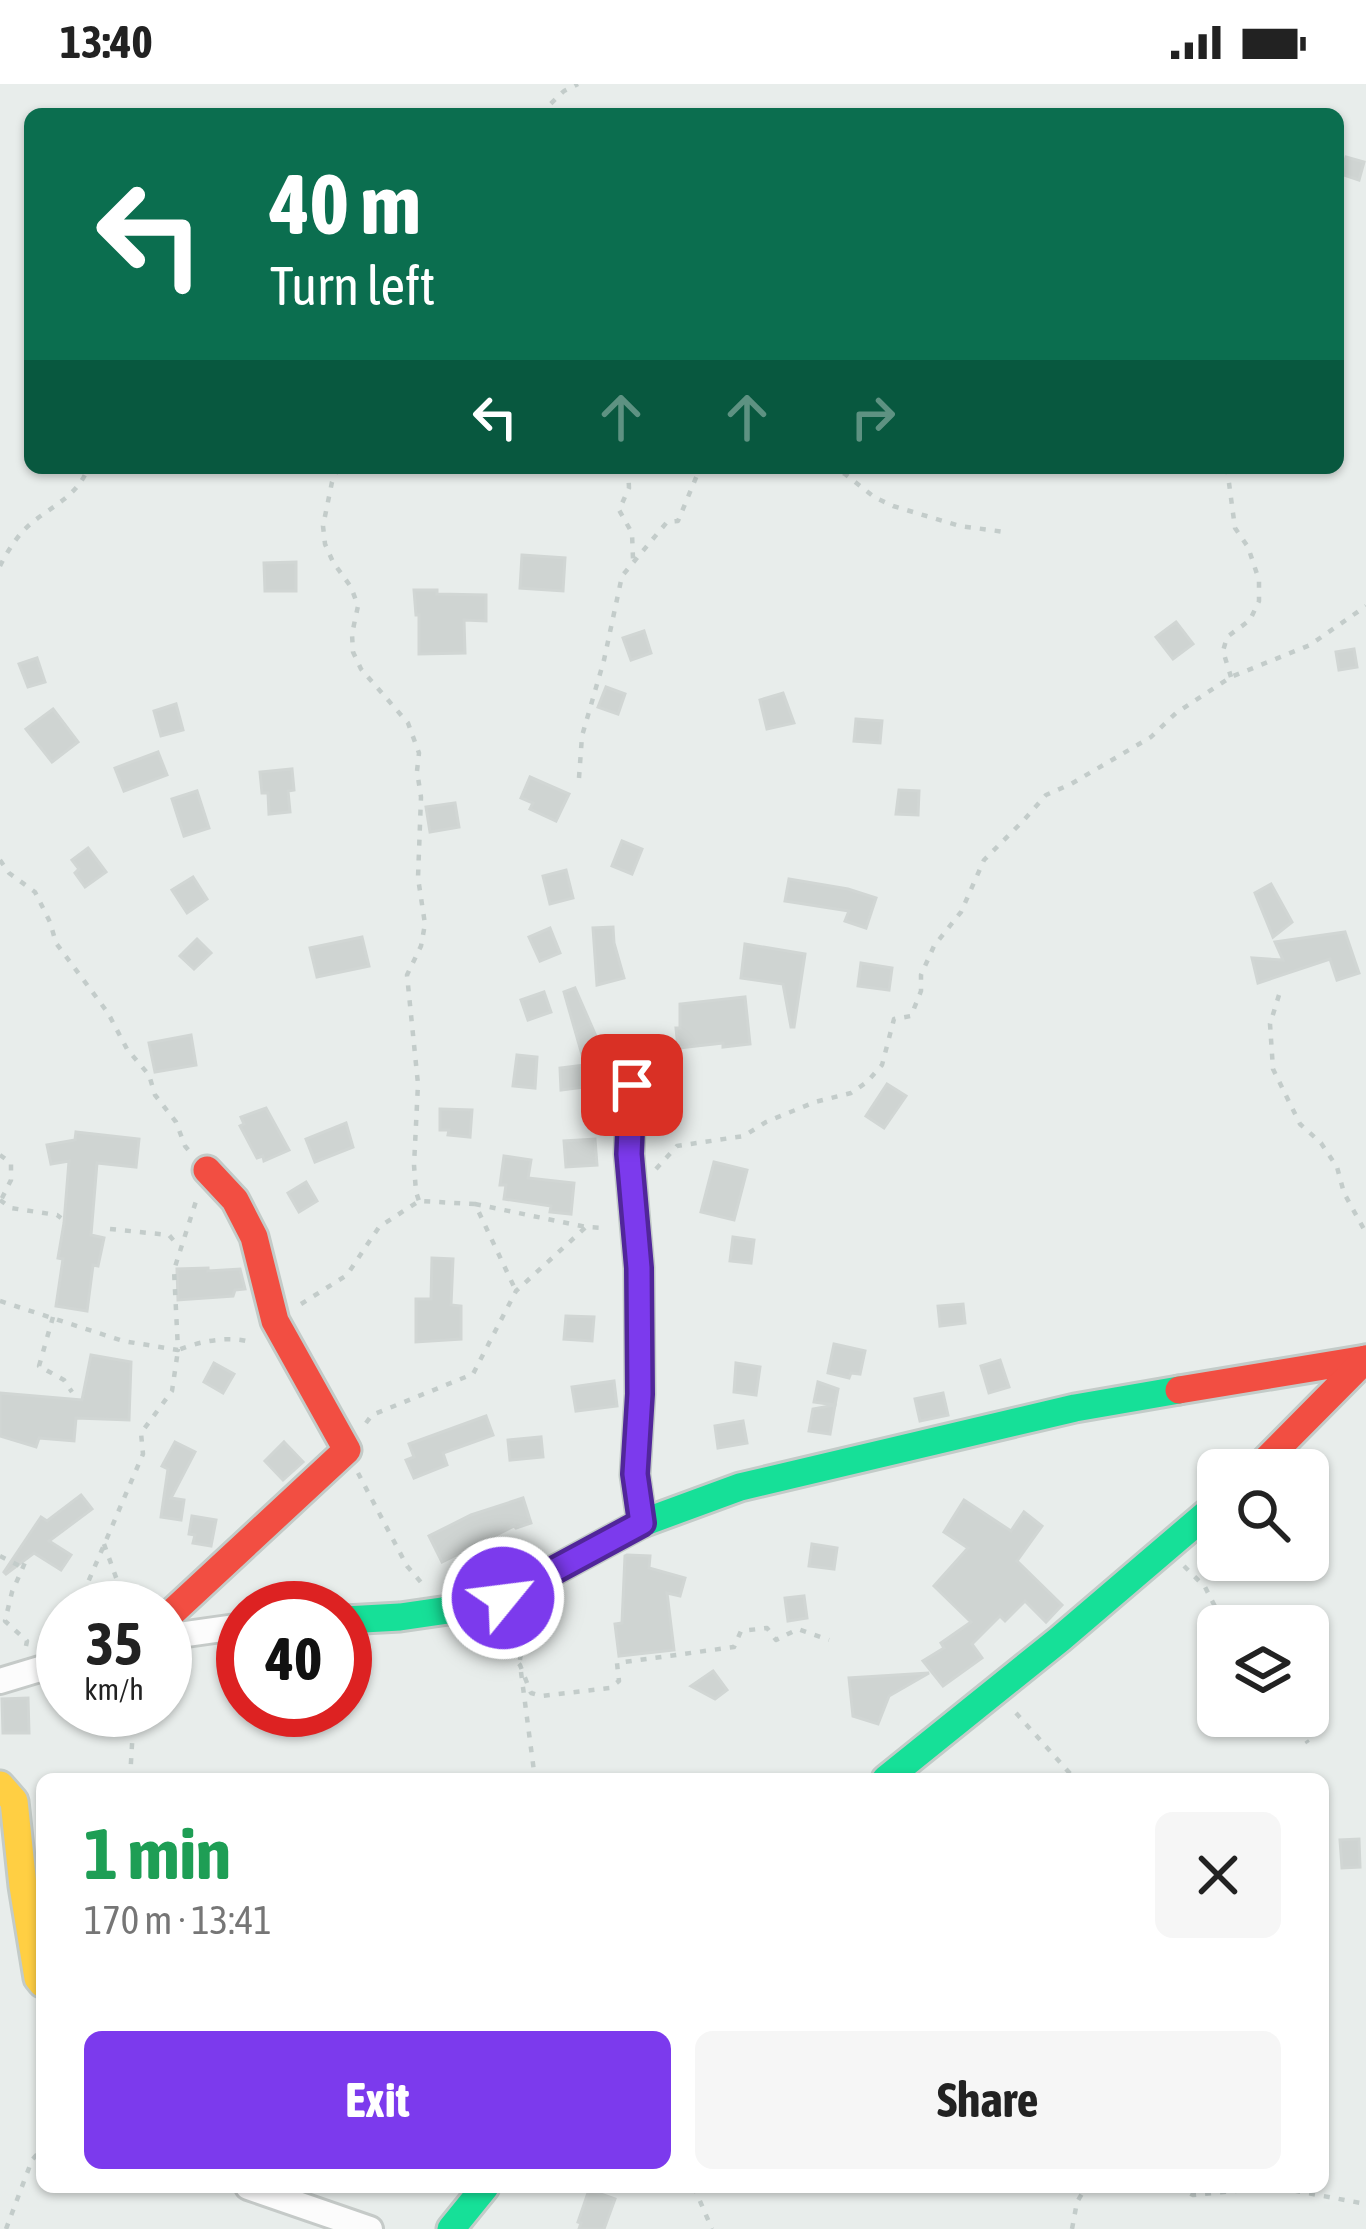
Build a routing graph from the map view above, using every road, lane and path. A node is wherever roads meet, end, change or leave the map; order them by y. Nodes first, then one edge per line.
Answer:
1 (578, 84) edge
2 (546, 108) edge
3 (86, 474) edge
4 (335, 474) edge
5 (628, 474) edge
6 (698, 474) edge
7 (845, 474) edge
8 (1227, 474) edge
9 (1005, 532) dead end
10 (633, 562) junction
11 (0, 566) edge
12 (1366, 606) edge
13 (1231, 677) junction
14 (579, 778) dead end
15 (0, 860) edge
16 (1280, 995) dead end
17 (632, 1085) dead end
18 (0, 1155) edge
19 (207, 1170) junction
20 (633, 1195) junction
21 (0, 1201) edge
22 (419, 1201) junction
23 (476, 1204) junction
24 (61, 1218) dead end
25 (586, 1227) junction
26 (110, 1229) dead end
27 (636, 1230) junction
28 (1366, 1233) edge
29 (179, 1247) junction
30 (516, 1291) junction
31 (0, 1301) edge
32 (53, 1317) junction
33 (270, 1334) junction
34 (178, 1350) junction
35 (72, 1392) dead end
36 (1277, 1449) edge
37 (346, 1450) junction
38 (642, 1523) junction
39 (1197, 1523) edge
40 (104, 1544) junction
41 (1167, 1550) junction
42 (0, 1556) edge
43 (28, 1558) dead end
44 (23, 1568) junction
45 (88, 1581) edge
46 (117, 1581) edge
47 (530, 1583) junction
48 (192, 1594) edge
49 (1214, 1605) edge
50 (453, 1609) junction
51 (372, 1619) edge
52 (829, 1640) dead end
53 (520, 1665) junction
54 (10, 1679) edge
55 (995, 1691) junction
56 (132, 1737) edge
57 (1304, 1737) edge
58 (1308, 1743) dead end
59 (130, 1773) edge
60 (534, 1773) edge
61 (893, 1773) edge
62 (1070, 1773) edge
63 (0, 1785) edge
64 (36, 1969) edge
65 (36, 2156) edge
66 (265, 2193) edge
67 (479, 2193) edge
68 (697, 2193) edge
69 (1082, 2193) edge
70 (1307, 2193) edge
71 (1366, 2204) edge
72 (6, 2229) edge
73 (370, 2229) edge
74 (451, 2229) edge
75 (712, 2229) edge
76 (1072, 2229) edge

1 - 2 path
3 - 11 path
4 - 22 path
5 - 10 path
6 - 10 path
7 - 9 path
8 - 13 path
10 - 14 path
12 - 13 path
13 - 20 path
15 - 19 path
16 - 28 path
17 - 20 street
18 - 21 path
19 - 29 path
19 - 33 street
20 - 27 street
21 - 24 path
22 - 23 path
22 - 33 path
23 - 25 path
23 - 30 path
25 - 27 path
25 - 30 path
26 - 29 path
27 - 38 street
29 - 34 path
30 - 37 path
31 - 32 path
32 - 34 path
32 - 35 path
33 - 34 path
33 - 37 street
34 - 40 path
36 - 38 street
37 - 48 street
37 - 50 path
38 - 47 street
39 - 41 street
40 - 45 path
40 - 46 path
41 - 49 path
41 - 55 street
42 - 44 path
43 - 44 path
44 - 54 path
47 - 50 street
47 - 53 path
50 - 51 street
50 - 53 path
52 - 53 path
53 - 60 path
55 - 61 street
55 - 62 path
56 - 59 path
57 - 58 path
63 - 64 street
65 - 72 path
66 - 73 street
67 - 74 street
68 - 75 path
69 - 76 path
70 - 71 path

